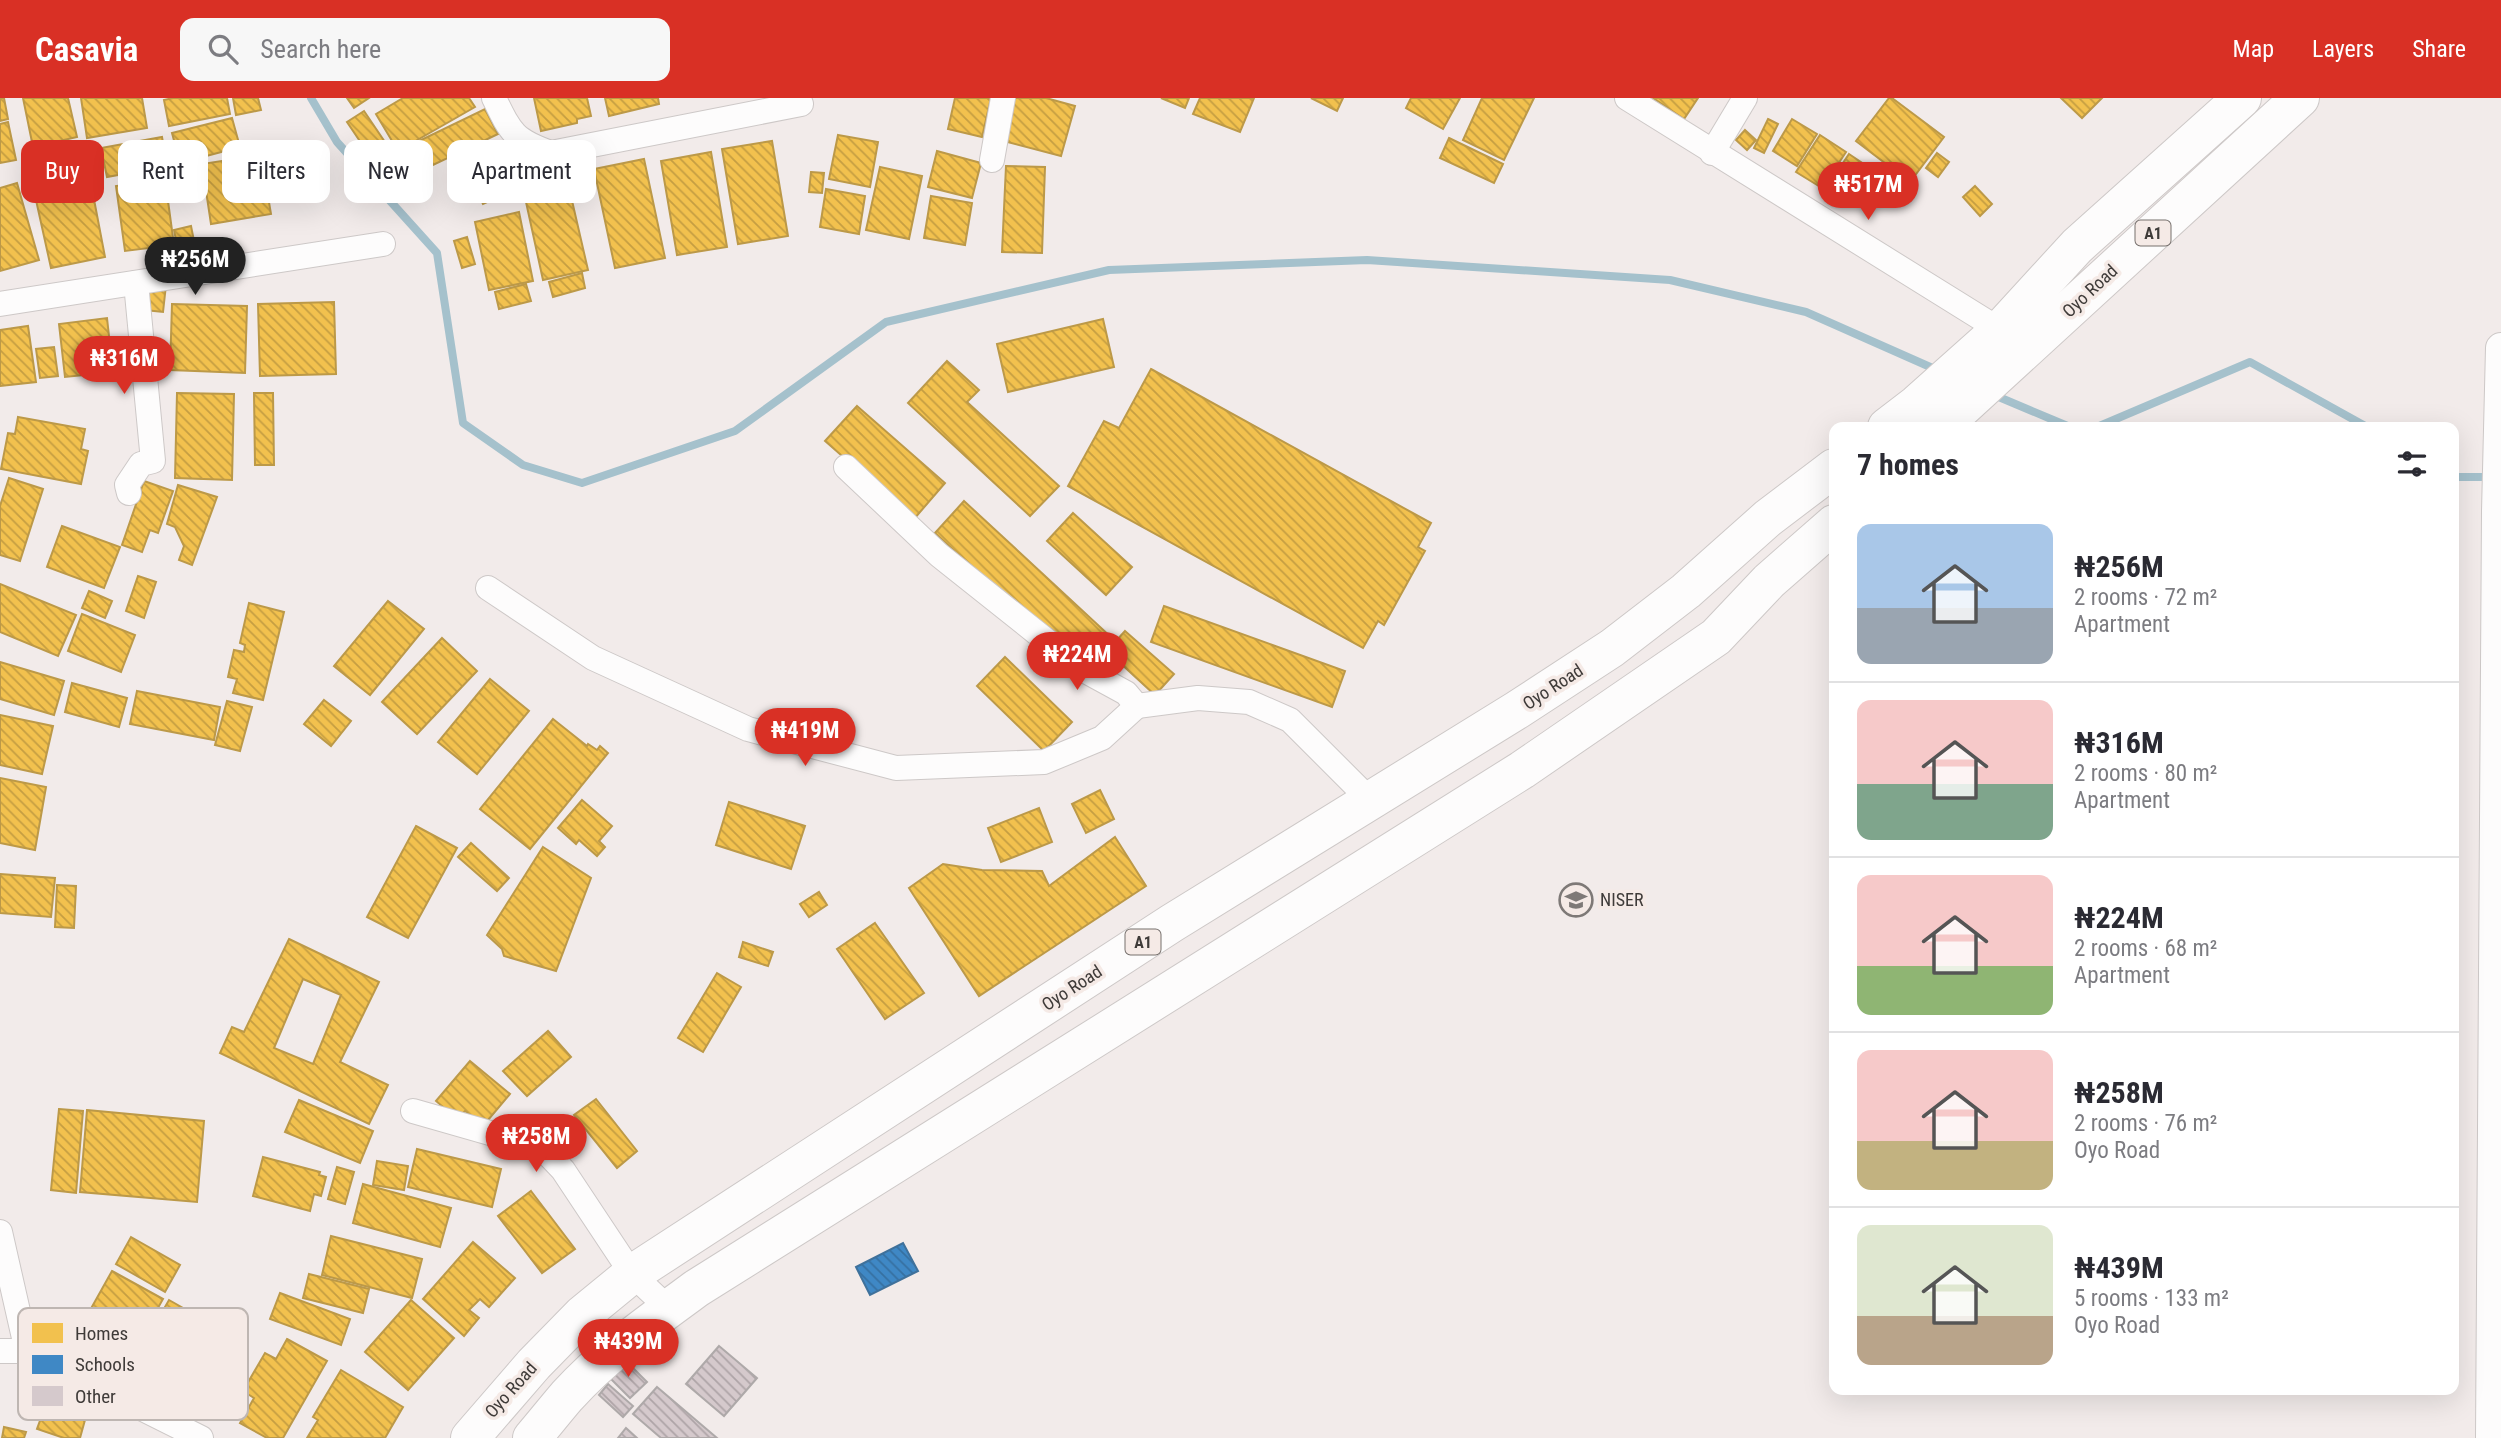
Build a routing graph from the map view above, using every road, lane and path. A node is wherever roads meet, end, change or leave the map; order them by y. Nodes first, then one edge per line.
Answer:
1 (494, 98) edge
2 (1003, 98) edge
3 (1627, 98) edge
4 (1745, 98) edge
5 (2242, 98) edge
6 (2300, 98) edge
7 (801, 104) dead end
8 (1712, 153) junction
9 (992, 160) dead end
10 (383, 244) dead end
11 (136, 283) junction
12 (0, 304) edge
13 (1998, 346) junction
14 (2501, 348) edge
15 (1941, 412) edge
16 (1905, 422) edge
17 (846, 467) dead end
18 (1829, 472) edge
19 (129, 493) dead end
20 (1829, 528) edge
21 (488, 588) dead end
22 (1137, 706) junction
23 (1370, 800) junction
24 (413, 1111) dead end
25 (0, 1231) edge
26 (632, 1274) junction
27 (669, 1309) junction
28 (18, 1311) edge
29 (18, 1351) edge
30 (0, 1352) edge
31 (165, 1420) edge
32 (201, 1438) edge
33 (470, 1438) edge
34 (532, 1438) edge
35 (2491, 1438) edge

1 - 7 street
2 - 9 street
3 - 8 street
4 - 8 street
5 - 13 highway, Oyo Road / A1
6 - 13 highway, Oyo Road / A1
8 - 13 street
10 - 11 street
11 - 12 street
11 - 19 street
13 - 15 highway, Oyo Road / A1
14 - 35 street
15 - 16 highway, Oyo Road / A1
17 - 22 street
18 - 23 highway, Oyo Road / A1
20 - 27 highway
21 - 22 street
22 - 23 street
23 - 26 highway, Oyo Road / A1
24 - 26 street
25 - 28 street
26 - 27 street
26 - 33 highway, Oyo Road / A1
27 - 34 highway
29 - 30 street
31 - 32 street

